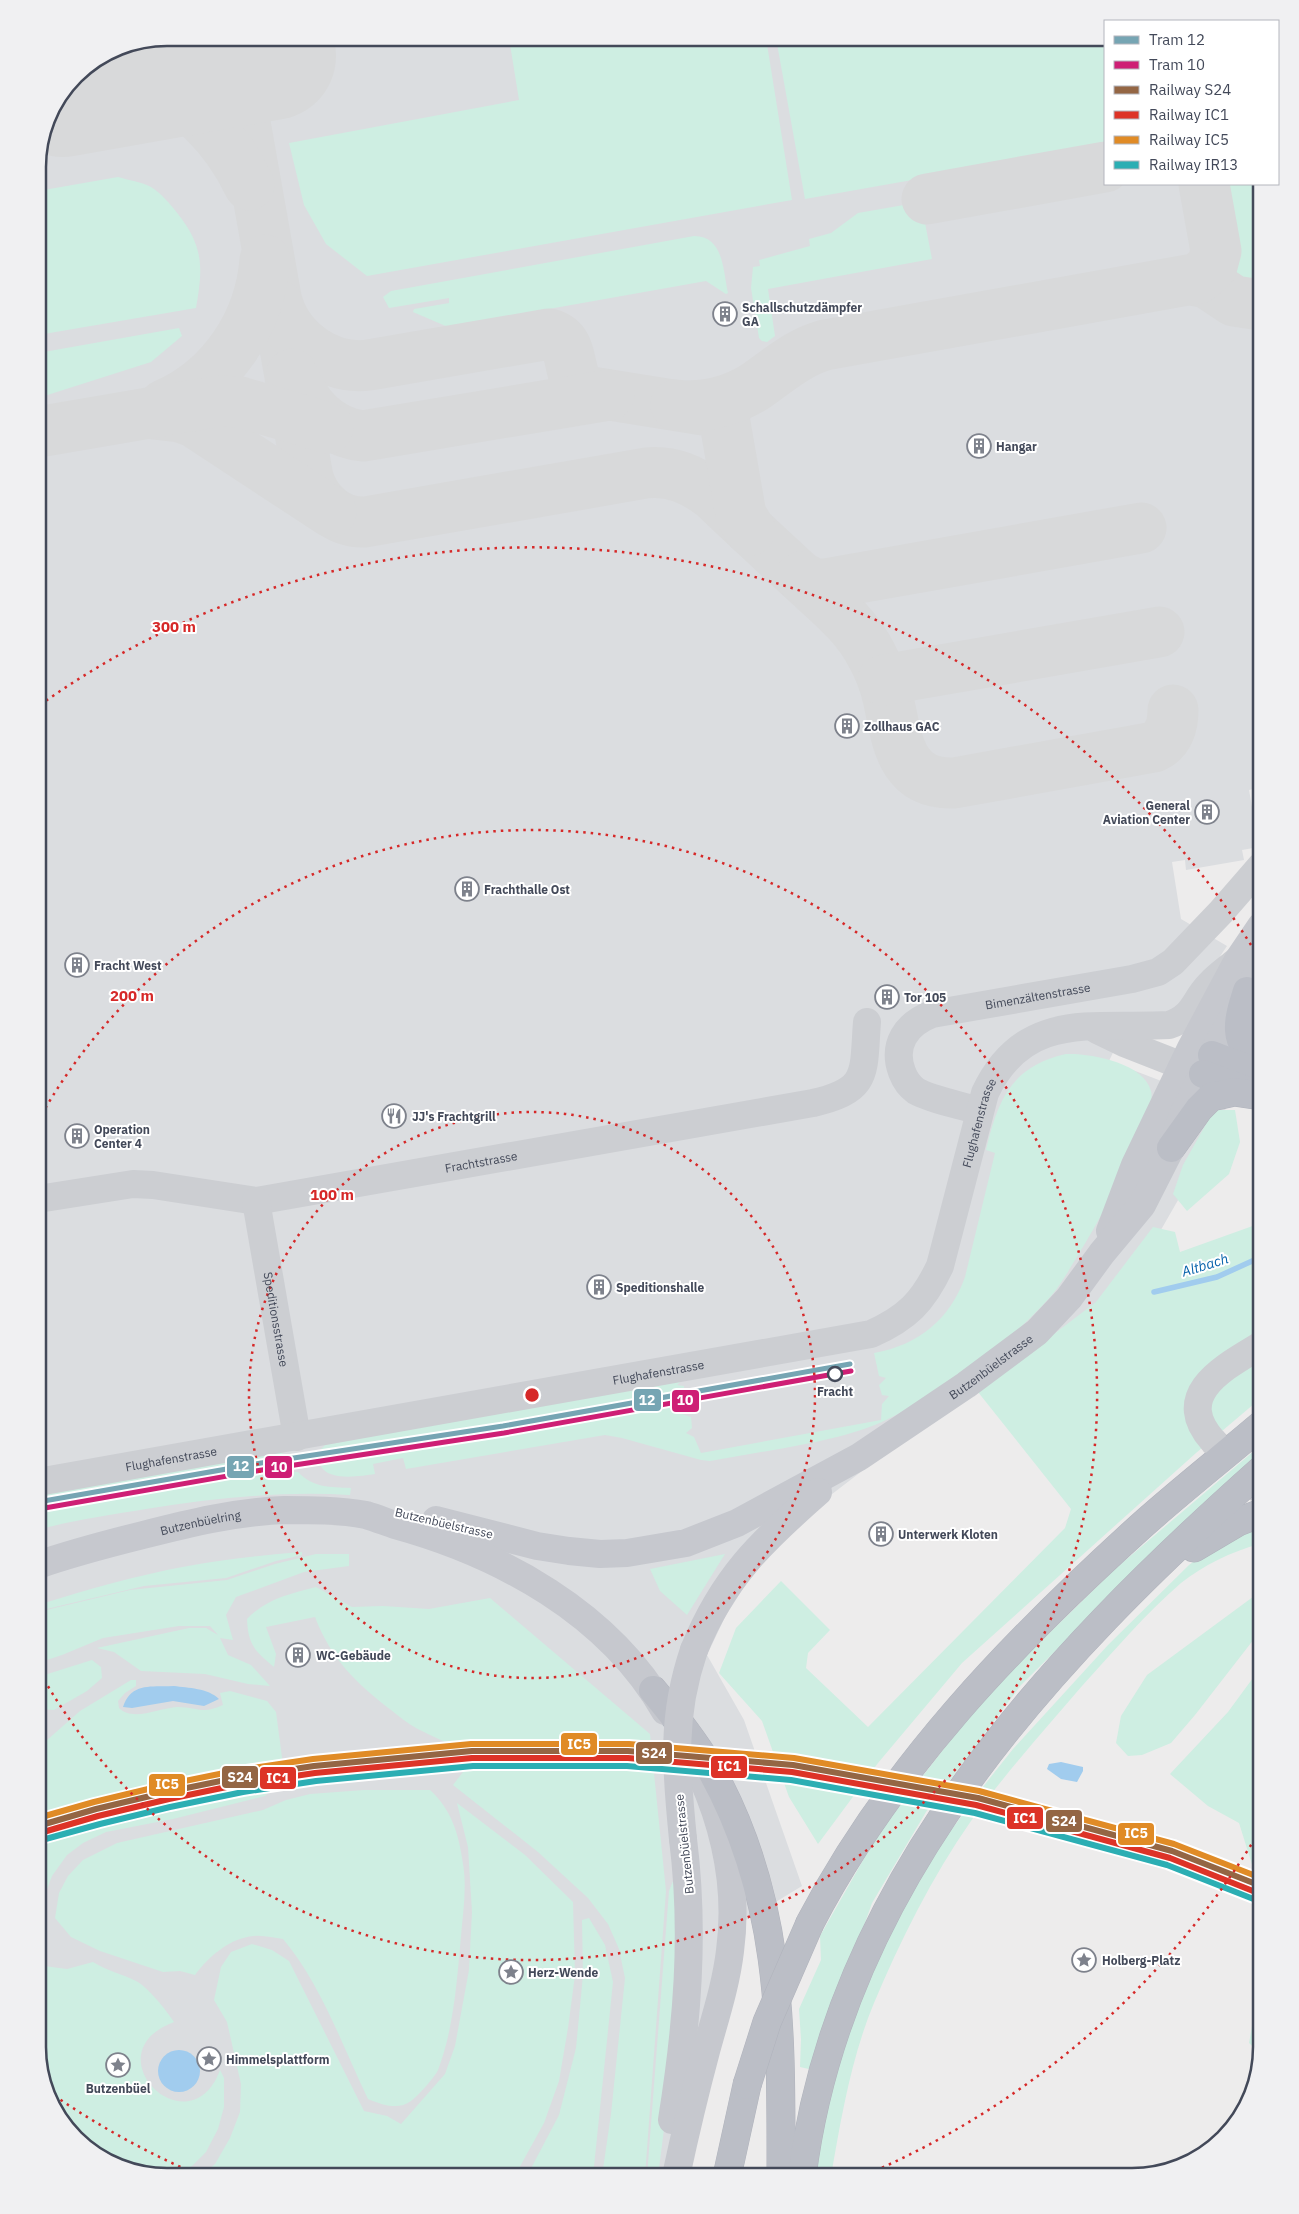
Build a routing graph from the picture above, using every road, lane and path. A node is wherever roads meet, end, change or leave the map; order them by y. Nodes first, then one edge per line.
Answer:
1 (1253, 876) edge
2 (1250, 963) edge
3 (1248, 991) junction
4 (867, 1022) dead end
5 (1092, 1027) junction
6 (1135, 1027) junction
7 (1253, 1054) edge
8 (1197, 1061) junction
9 (1253, 1072) edge
10 (1253, 1091) edge
11 (1253, 1095) edge
12 (979, 1111) junction
13 (1171, 1148) junction
14 (46, 1198) edge
15 (256, 1201) junction
16 (1102, 1253) junction
17 (1253, 1350) edge
18 (1253, 1432) edge
19 (297, 1437) junction
20 (1214, 1441) tunnel mouth
21 (859, 1457) junction
22 (1253, 1478) edge
23 (46, 1481) edge
24 (367, 1516) junction
25 (1253, 1516) edge
26 (46, 1562) edge
27 (1146, 1578) junction
28 (653, 1690) junction
29 (666, 2168) edge
30 (678, 2168) edge
31 (729, 2168) edge
32 (781, 2168) edge
33 (803, 2168) edge

1 - 12 street, Bimenzältenstrasse
2 - 3 main road, Flughafenstrasse
2 - 6 street, Flughafenstrasse
2 - 8 main road, Flughafenstrasse
3 - 7 highway
3 - 8 main road, Flughafenstrasse
4 - 15 street, Frachtstrasse
5 - 6 street, Flughafenstrasse
5 - 8 street, Flughafenstrasse
5 - 12 street, Flughafenstrasse
6 - 8 street, Flughafenstrasse
8 - 9 highway
8 - 10 highway
8 - 13 main road, Butzenbüelstrasse
8 - 16 main road, Butzenbüelstrasse
11 - 13 highway
12 - 19 street, Flughafenstrasse
13 - 16 main road, Butzenbüelstrasse
14 - 15 street, Frachtstrasse
15 - 19 street, Speditionsstrasse
16 - 21 main road, Butzenbüelstrasse
17 - 20 street
18 - 31 highway, bridge
19 - 23 street, Flughafenstrasse
21 - 24 main road, Butzenbüelstrasse
21 - 29 main road, Butzenbüelstrasse, bridge
22 - 27 highway
24 - 26 main road, Butzenbüelring
24 - 28 main road
25 - 27 highway
27 - 33 highway
28 - 30 main road
28 - 32 highway

